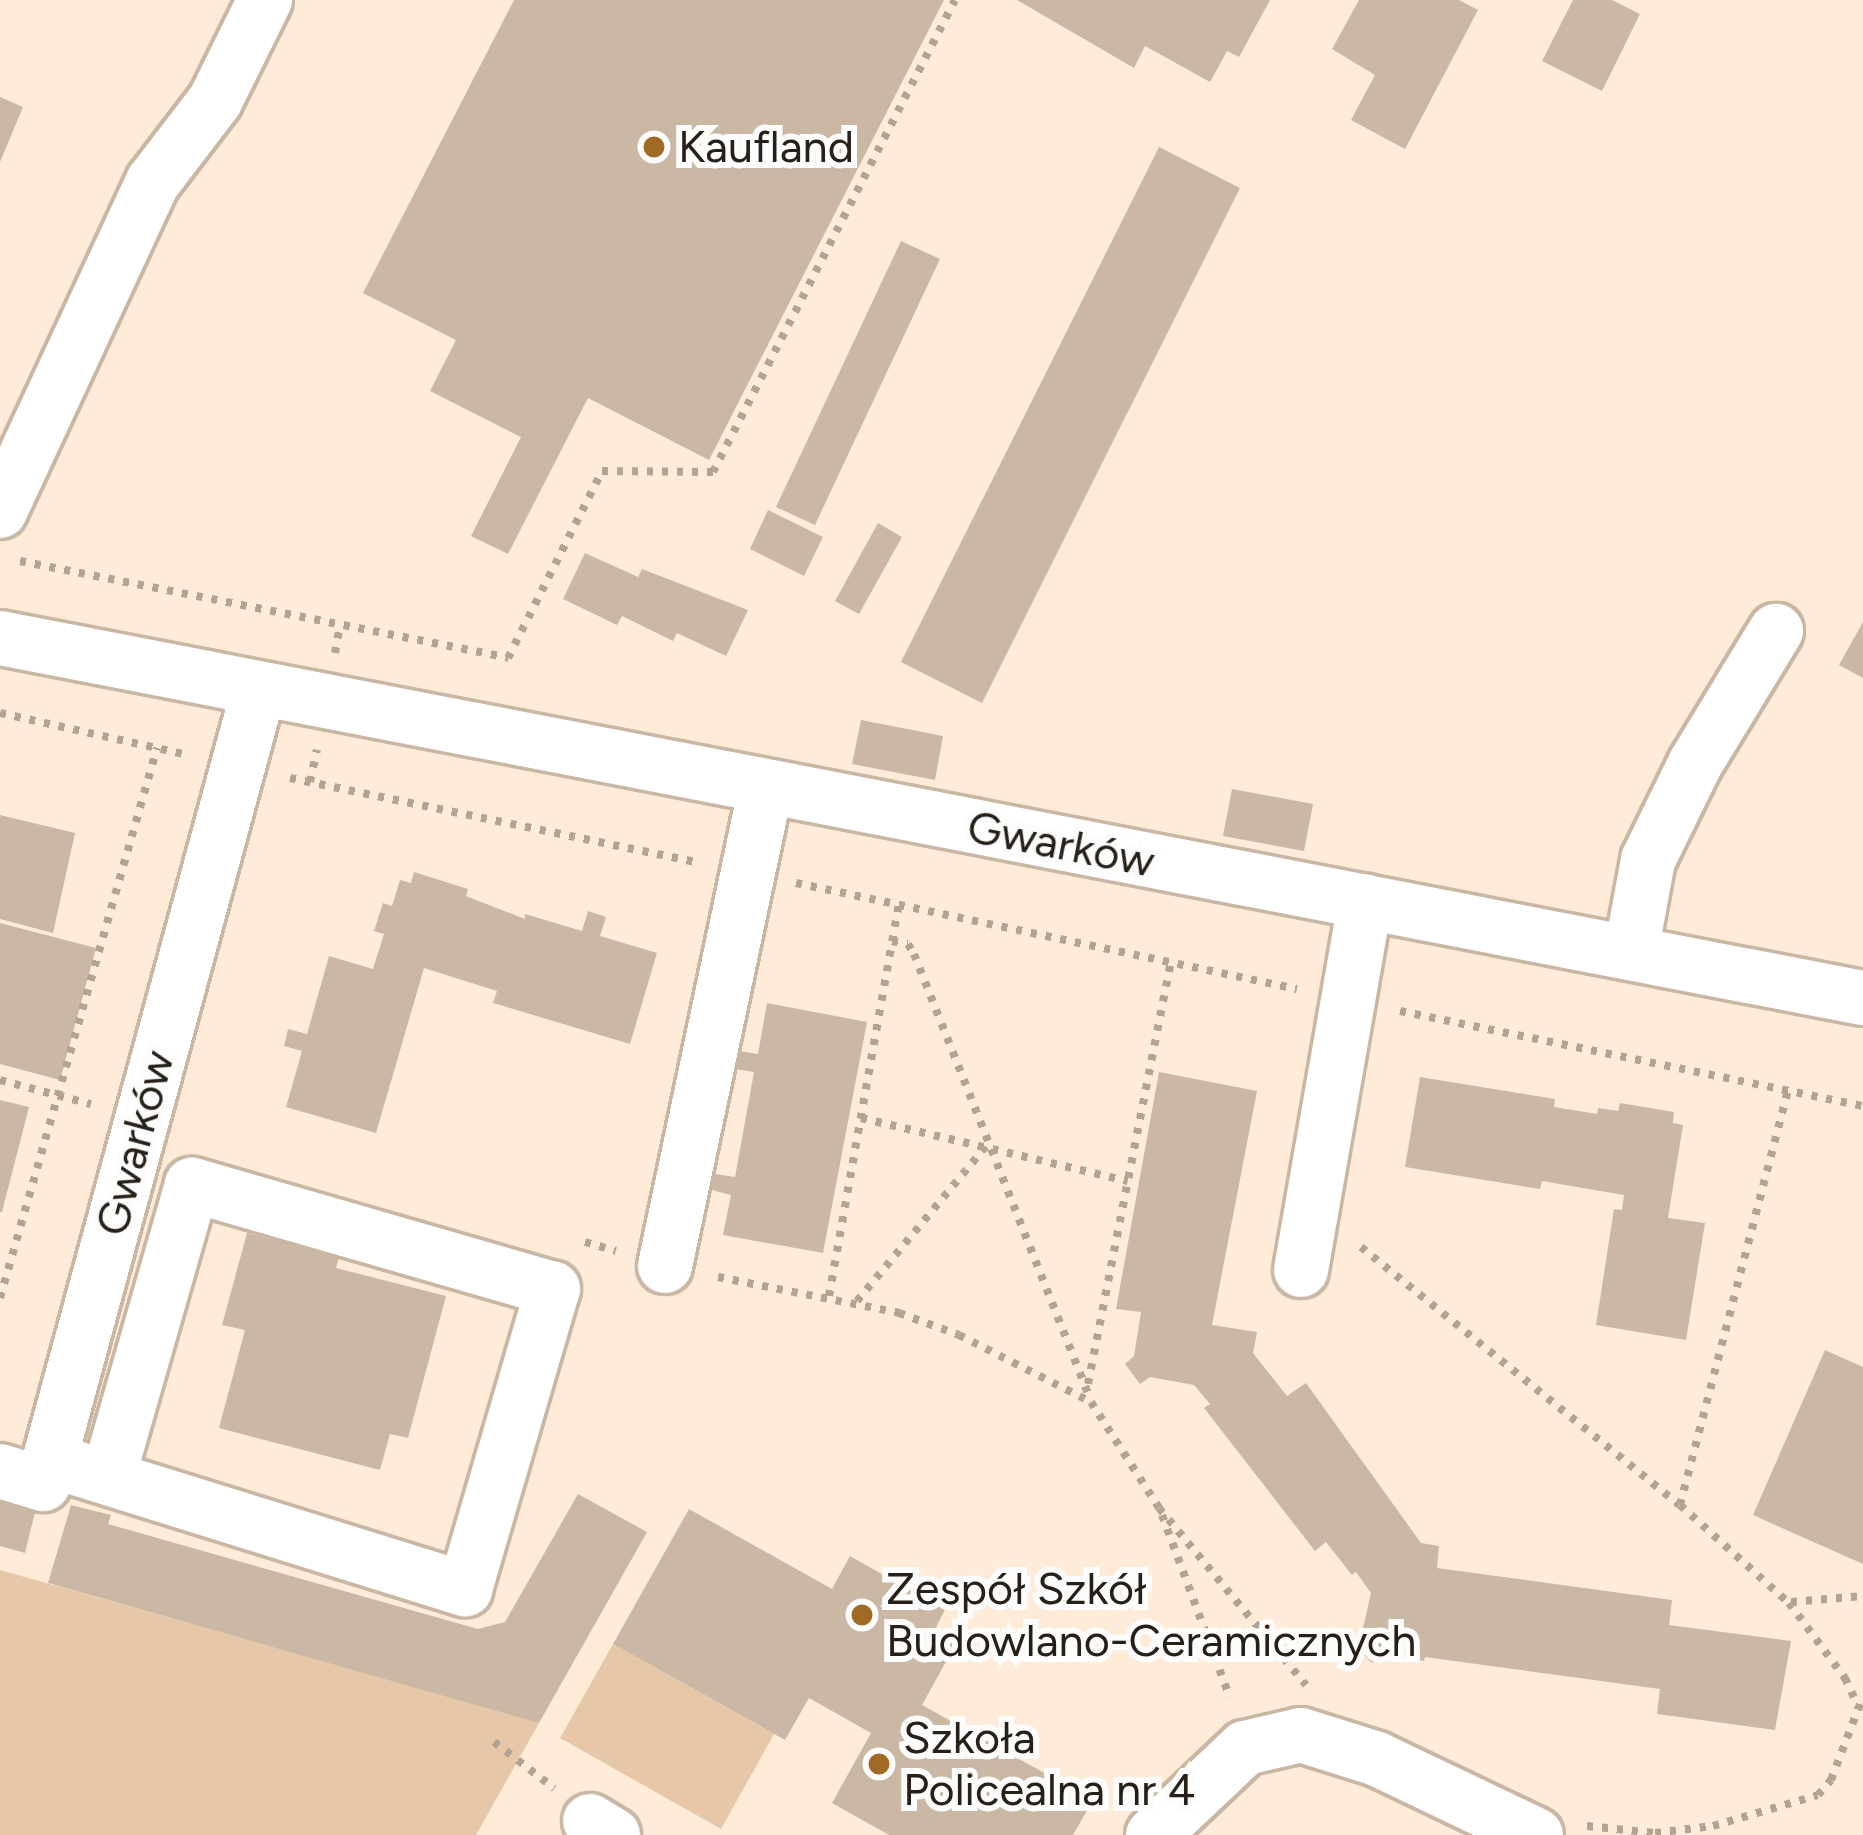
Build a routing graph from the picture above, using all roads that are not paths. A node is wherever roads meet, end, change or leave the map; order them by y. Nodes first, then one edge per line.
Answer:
1 (265, 0) edge
2 (5, 535) edge
3 (1776, 631) dead end
4 (0, 638) edge
5 (259, 689) junction
6 (766, 787) junction
7 (1365, 902) junction
8 (1631, 952) junction
9 (1863, 998) edge
10 (665, 1266) dead end
11 (1301, 1270) dead end
12 (25, 1465) edge
13 (108, 1477) junction
14 (1154, 1835) edge
15 (1536, 1835) edge

1 - 2 street
3 - 8 street
4 - 5 street, Gwarków
5 - 6 street, Gwarków
5 - 12 street, Gwarków
6 - 7 street, Gwarków
6 - 10 street
7 - 8 street, Gwarków
7 - 11 street
8 - 9 street, Gwarków
12 - 13 street
13 - 13 street
14 - 15 street

